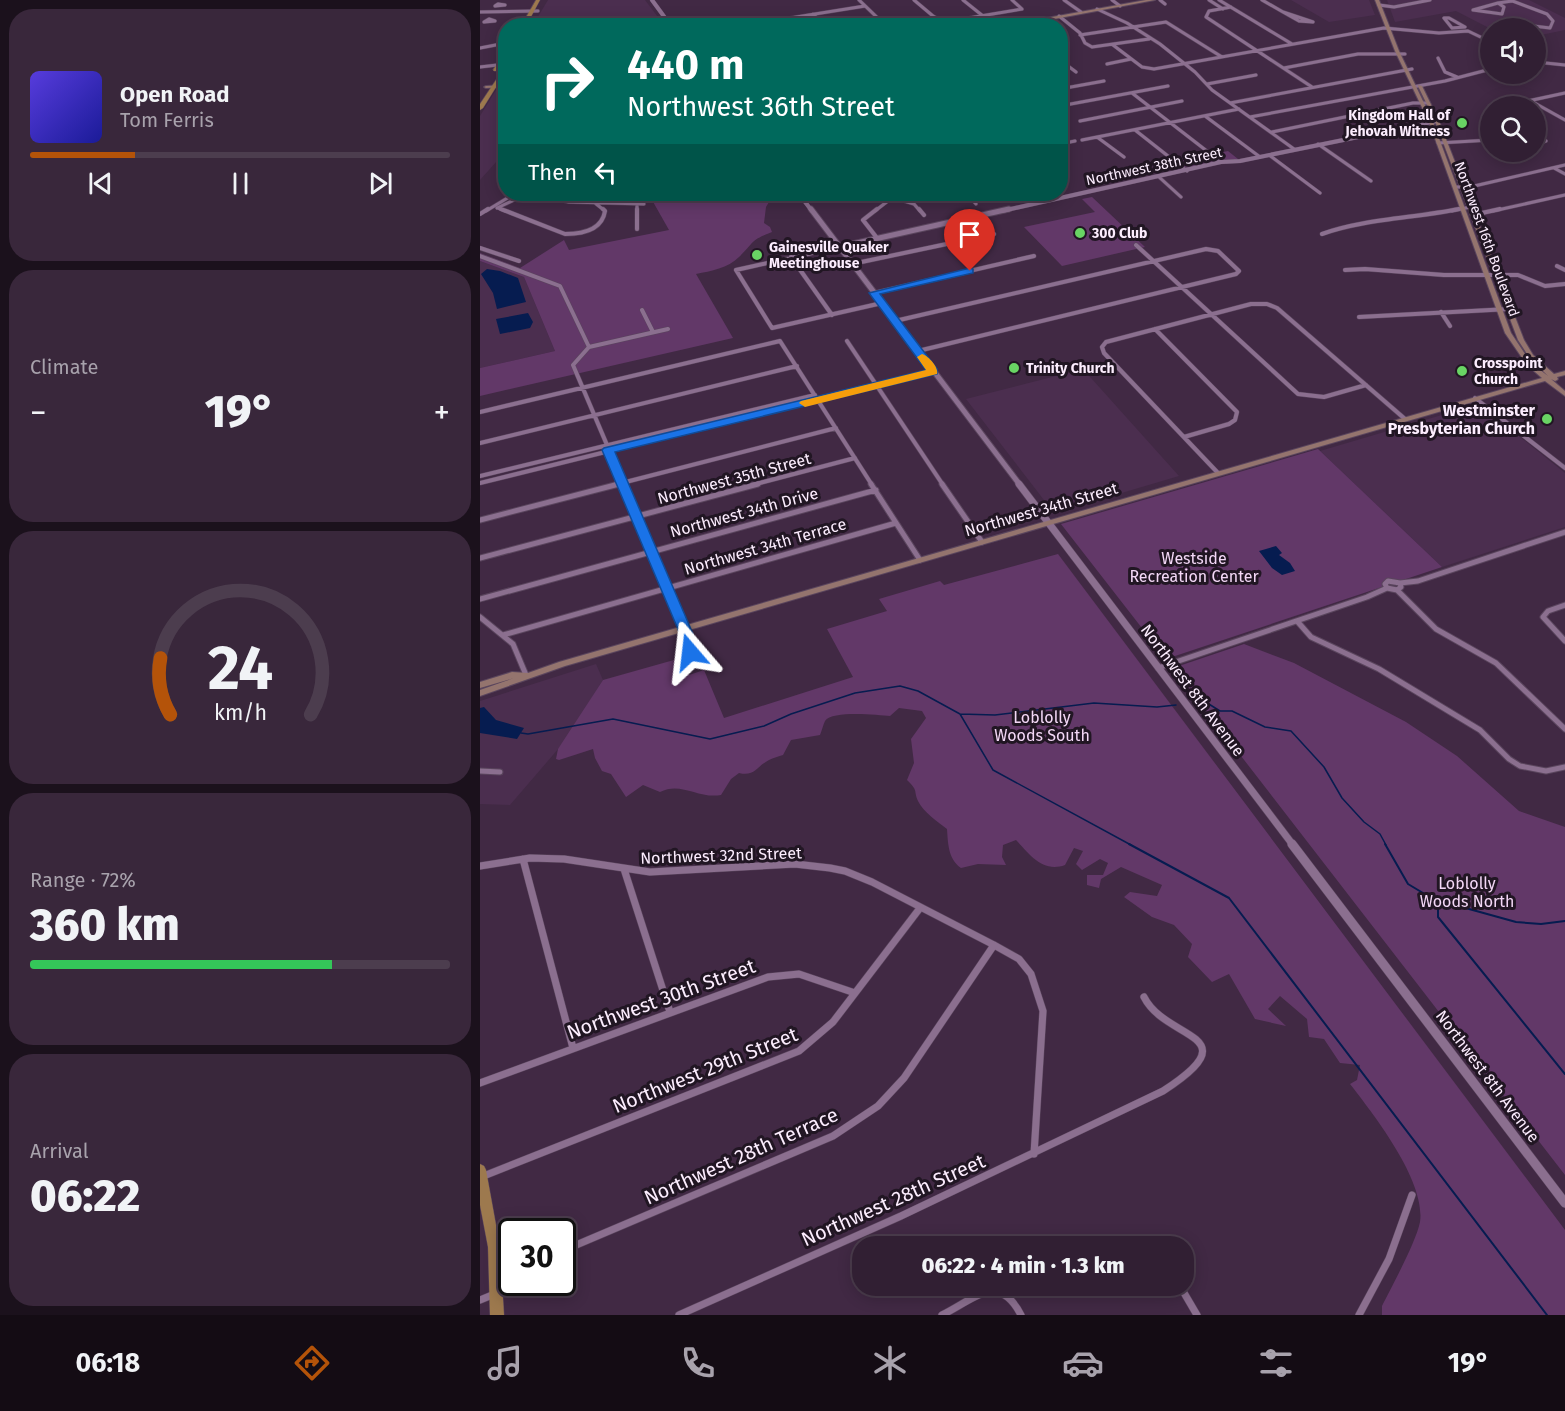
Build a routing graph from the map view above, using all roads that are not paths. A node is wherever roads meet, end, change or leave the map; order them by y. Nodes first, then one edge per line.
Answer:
1 (538, 0) edge
2 (544, 0) edge
3 (652, 0) edge
4 (859, 0) edge
5 (914, 0) edge
6 (963, 0) edge
7 (1012, 0) edge
8 (1064, 0) edge
9 (1112, 0) edge
10 (1153, 0) edge
11 (1160, 0) edge
12 (1209, 0) edge
13 (1219, 0) edge
14 (1262, 0) edge
15 (1430, 0) edge
16 (1511, 0) edge
17 (1382, 3) edge
18 (1498, 3) junction
19 (1165, 4) dead end
20 (502, 6) dead end
21 (865, 6) junction
22 (1120, 6) junction
23 (1231, 8) junction
24 (1097, 9) junction
25 (1223, 9) junction
26 (535, 10) junction
27 (480, 12) edge
28 (504, 12) junction
29 (1081, 12) junction
30 (1283, 12) junction
31 (813, 14) junction
32 (983, 16) junction
33 (1059, 16) joint
34 (529, 18) edge
35 (532, 18) edge
36 (665, 18) edge
37 (792, 18) edge
38 (817, 18) edge
39 (878, 18) edge
40 (937, 18) edge
41 (970, 18) edge
42 (1048, 18) edge
43 (491, 19) dead end
44 (1068, 24) edge
45 (1131, 26) junction
46 (1391, 28) junction
47 (1546, 28) edge
48 (1461, 30) junction
49 (1080, 35) junction
50 (1480, 36) edge
51 (1149, 39) junction
52 (1292, 44) junction
53 (498, 45) edge
54 (1113, 45) junction
55 (480, 48) edge
56 (1257, 51) junction
57 (1398, 54) junction
58 (1405, 54) junction
59 (1222, 57) junction
60 (1438, 58) dead end
61 (1131, 59) junction
62 (1546, 63) edge
63 (1107, 64) dead end
64 (1184, 64) junction
65 (1565, 65) edge
66 (498, 66) edge
67 (1068, 66) edge
68 (480, 67) edge
69 (1284, 68) junction
70 (1409, 69) junction
71 (1076, 72) dead end
72 (1480, 72) edge
73 (498, 73) edge
74 (1256, 75) dead end
75 (1459, 77) junction
76 (1104, 81) dead end
77 (1207, 84) junction
78 (1416, 85) junction
79 (1168, 86) dead end
80 (1312, 87) junction
81 (486, 88) edge
82 (1068, 88) edge
83 (1132, 93) junction
84 (1565, 93) edge
85 (480, 97) edge
86 (1546, 97) edge
87 (1182, 101) dead end
88 (1230, 103) junction
89 (1425, 103) junction
90 (1068, 105) edge
91 (1151, 107) junction
92 (480, 108) edge
93 (1239, 109) junction
94 (1546, 109) edge
95 (1205, 116) junction
96 (1250, 117) junction
97 (1565, 120) edge
98 (1080, 121) dead end
99 (1434, 122) junction
100 (1170, 123) junction
101 (1136, 130) junction
102 (1272, 132) junction
103 (1097, 137) junction
104 (1082, 140) dead end
105 (1075, 141) dead end
106 (1480, 141) edge
107 (1068, 142) edge
108 (1442, 143) junction
109 (1318, 144) junction
110 (1294, 149) junction
111 (1269, 155) junction
112 (1260, 157) junction
113 (1124, 158) dead end
114 (1221, 162) junction
115 (1565, 165) edge
116 (1554, 168) junction
117 (1187, 171) junction
118 (1565, 174) edge
119 (1159, 177) junction
120 (1371, 181) dead end
121 (1455, 187) junction
122 (1462, 187) junction
123 (1320, 193) dead end
124 (1565, 195) edge
125 (1068, 197) edge
126 (1181, 197) dead end
127 (502, 201) edge
128 (512, 201) edge
129 (558, 201) edge
130 (805, 201) edge
131 (886, 201) edge
132 (904, 201) edge
133 (973, 201) edge
134 (1048, 201) edge
135 (595, 203) junction
136 (637, 203) junction
137 (644, 204) dead end
138 (976, 204) dead end
139 (492, 207) junction
140 (1466, 207) junction
141 (498, 208) junction
142 (480, 214) edge
143 (924, 215) dead end
144 (1473, 215) junction
145 (637, 229) dead end
146 (994, 234) dead end
147 (1322, 234) dead end
148 (878, 238) junction
149 (1136, 245) dead end
150 (839, 247) junction
151 (480, 248) edge
152 (480, 256) edge
153 (1034, 256) dead end
154 (791, 257) junction
155 (519, 261) dead end
156 (1154, 261) junction
157 (852, 264) junction
158 (1557, 266) dead end
159 (1238, 269) joint
160 (1345, 270) dead end
161 (1565, 270) edge
162 (1491, 274) junction
163 (1565, 284) edge
164 (1183, 287) junction
165 (874, 293) junction
166 (882, 303) junction
167 (1499, 309) junction
168 (1509, 309) junction
169 (642, 310) dead end
170 (1441, 312) junction
171 (1212, 314) junction
172 (832, 315) junction
173 (1359, 317) dead end
174 (895, 321) junction
175 (1450, 326) dead end
176 (1155, 328) junction
177 (668, 329) dead end
178 (653, 332) junction
179 (847, 341) dead end
180 (589, 347) junction
181 (918, 351) junction
182 (797, 366) junction
183 (933, 371) junction
184 (1565, 373) edge
185 (1548, 378) junction
186 (877, 385) junction
187 (1366, 385) junction
188 (1565, 387) edge
189 (581, 388) junction
190 (1565, 394) edge
191 (817, 398) junction
192 (1475, 398) junction
193 (480, 412) edge
194 (593, 416) junction
195 (1405, 419) junction
196 (836, 429) junction
197 (1184, 437) junction
198 (480, 443) edge
199 (607, 448) junction
200 (855, 458) junction
201 (1565, 468) edge
202 (493, 473) junction
203 (1218, 473) junction
204 (480, 476) edge
205 (495, 479) junction
206 (480, 483) edge
207 (622, 484) junction
208 (876, 490) junction
209 (636, 517) junction
210 (480, 520) edge
211 (1049, 522) junction
212 (896, 523) junction
213 (1565, 532) edge
214 (982, 542) junction
215 (651, 551) junction
216 (480, 558) edge
217 (920, 560) junction
218 (1399, 587) junction
219 (666, 588) junction
220 (1387, 588) junction
221 (480, 599) edge
222 (1565, 605) edge
223 (480, 617) edge
224 (1297, 621) junction
225 (684, 628) junction
226 (503, 635) junction
227 (1565, 641) edge
228 (690, 652) dead end
229 (1158, 668) junction
230 (526, 675) junction
231 (480, 685) edge
232 (480, 693) edge
233 (1565, 729) edge
234 (1565, 767) edge
235 (480, 771) edge
236 (500, 772) dead end
237 (523, 859) junction
238 (480, 866) edge
239 (624, 869) junction
240 (920, 908) junction
241 (994, 945) junction
242 (855, 993) junction
243 (1144, 997) dead end
244 (670, 1012) junction
245 (573, 1048) junction
246 (480, 1083) edge
247 (1034, 1154) junction
248 (481, 1174) edge
249 (1412, 1195) dead end
250 (1565, 1203) edge
251 (576, 1245) edge
252 (497, 1293) junction
253 (1186, 1296) edge
254 (480, 1300) edge
255 (497, 1315) edge
256 (679, 1315) edge
257 (942, 1315) edge
258 (1021, 1315) edge
259 (1197, 1315) edge
260 (1359, 1315) edge

1 - 26 main road
2 - 26 main road
3 - 36 street
4 - 21 street
5 - 40 street
6 - 32 street
7 - 32 street
8 - 29 street
9 - 22 street
10 - 22 main road
11 - 19 street
12 - 25 street
13 - 23 street
14 - 30 street
15 - 17 street
16 - 18 street
16 - 47 street
17 - 46 main road, Northwest 16th Boulevard
18 - 18 street
20 - 28 street
21 - 31 street
21 - 39 street
22 - 24 main road
23 - 25 street
23 - 52 street
24 - 29 main road
24 - 45 street
25 - 56 street
26 - 28 street
26 - 34 main road
26 - 35 main road
27 - 28 street
28 - 43 street
29 - 33 main road
30 - 30 street
31 - 37 street
31 - 38 street
32 - 41 street
33 - 42 main road
44 - 49 street
45 - 49 street
45 - 51 street
45 - 59 street
46 - 48 street
46 - 52 street
46 - 57 main road, Northwest 16th Boulevard
46 - 58 main road, Northwest 16th Boulevard
48 - 48 street
48 - 50 street
49 - 54 street
51 - 54 street
51 - 64 street
52 - 56 street
53 - 55 street
54 - 61 street
56 - 59 street
56 - 69 street
57 - 58 street
57 - 69 street
57 - 70 main road, Northwest 16th Boulevard
58 - 70 main road, Northwest 16th Boulevard
59 - 64 street
60 - 75 street
61 - 63 street
61 - 64 street
62 - 65 street
64 - 77 street
66 - 68 street
67 - 71 street
69 - 80 street
70 - 78 main road, Northwest 16th Boulevard
70 - 80 street
72 - 75 street
73 - 81 main road
74 - 77 street
75 - 78 street
76 - 82 street
77 - 88 street
78 - 89 main road, Northwest 16th Boulevard
78 - 96 street
79 - 83 street
80 - 88 street
81 - 85 main road
81 - 92 main road
83 - 90 street
83 - 91 street
84 - 86 street
87 - 91 street
88 - 93 street
89 - 99 main road, Northwest 16th Boulevard
89 - 102 street
91 - 98 street
91 - 100 street
93 - 95 street
93 - 96 street
94 - 97 street
95 - 100 street
95 - 112 street
96 - 102 street
99 - 108 main road, Northwest 16th Boulevard
99 - 109 street, Northwest 38th Street
100 - 101 street
100 - 114 street
101 - 103 street
101 - 117 street
102 - 110 street
103 - 104 street
103 - 113 street
105 - 107 street
106 - 108 street
108 - 121 main road, Northwest 16th Boulevard
108 - 122 main road, Northwest 16th Boulevard
109 - 110 street, Northwest 38th Street
109 - 120 street
110 - 111 street, Northwest 38th Street
111 - 112 street, Northwest 38th Street
111 - 123 street
112 - 114 street, Northwest 38th Street
114 - 117 street, Northwest 38th Street
115 - 116 street
116 - 118 street
116 - 122 street
117 - 119 street, Northwest 38th Street
119 - 125 street, Northwest 38th Street
119 - 126 street
121 - 122 street
121 - 140 main road, Northwest 16th Boulevard
122 - 140 main road, Northwest 16th Boulevard
124 - 144 street
127 - 139 street
128 - 141 street
129 - 135 street
130 - 150 street, Northwest 8th Avenue
131 - 148 street
132 - 143 street
133 - 138 street
134 - 148 street, Northwest 38th Street
135 - 136 street
135 - 141 street
136 - 137 street
136 - 145 street
139 - 141 street
139 - 142 street
140 - 144 main road, Northwest 16th Boulevard
140 - 147 street
140 - 162 main road, Northwest 16th Boulevard
144 - 162 main road, Northwest 16th Boulevard
146 - 157 street
148 - 150 street, Northwest 38th Street
149 - 156 street
150 - 154 street, Northwest 38th Street
150 - 157 street, Northwest 8th Avenue
151 - 155 street
152 - 180 street
153 - 165 street
154 - 172 street
154 - 172 street, Northwest 38th Street
156 - 159 street
156 - 164 street
156 - 174 street
157 - 165 street, Northwest 8th Avenue
158 - 161 street
159 - 164 street
160 - 162 street
162 - 163 street
162 - 167 main road, Northwest 16th Boulevard
162 - 168 main road, Northwest 16th Boulevard
164 - 171 street
164 - 181 street
165 - 166 street, Northwest 8th Avenue
166 - 172 street
166 - 174 street, Northwest 8th Avenue
167 - 168 street
167 - 170 street
167 - 185 main road, Northwest 16th Boulevard
168 - 185 main road, Northwest 16th Boulevard
169 - 178 street
170 - 173 street
170 - 175 street
171 - 176 street
171 - 187 street
171 - 187 street
174 - 181 street, Northwest 8th Avenue
176 - 197 street
176 - 197 street
177 - 178 street
178 - 180 street
179 - 186 street
180 - 189 street
181 - 183 street, Northwest 8th Avenue
182 - 189 street
182 - 191 street
182 - 194 street
183 - 186 street
183 - 211 street, Northwest 8th Avenue
184 - 185 main road, Northwest 34th Street
185 - 188 main road
185 - 190 main road
185 - 192 main road, Northwest 34th Street
186 - 191 street
186 - 214 street
187 - 195 street
189 - 193 street
189 - 194 street
191 - 196 street
191 - 199 street
192 - 195 main road, Northwest 34th Street
192 - 201 street
194 - 198 street
194 - 199 street
195 - 203 main road, Northwest 34th Street
196 - 200 street
196 - 207 street
197 - 203 street
199 - 202 street
199 - 205 street
199 - 207 street
200 - 208 street
200 - 209 street, Northwest 35th Street
202 - 204 street
202 - 205 street
203 - 211 main road, Northwest 34th Street
205 - 206 street
207 - 209 street
207 - 210 street
208 - 212 street
208 - 215 street, Northwest 34th Drive
209 - 215 street
209 - 216 street, Northwest 35th Street
211 - 214 main road, Northwest 34th Street
211 - 229 street, Northwest 8th Avenue
212 - 217 street
212 - 219 street, Northwest 34th Terrace
213 - 218 street
214 - 217 main road, Northwest 34th Street
215 - 219 street
215 - 221 street, Northwest 34th Drive
217 - 225 main road, Northwest 34th Street
218 - 220 street
218 - 220 street
218 - 233 street
219 - 225 street
219 - 226 street, Northwest 34th Terrace
220 - 224 street
222 - 227 street
223 - 226 street
224 - 229 street
224 - 234 street
225 - 228 street
225 - 230 main road, Northwest 34th Street
226 - 230 street
229 - 250 street, Northwest 8th Avenue
230 - 231 main road, Northwest 34th Street
230 - 232 main road, Northwest 34th Street
235 - 236 street
237 - 238 street, Northwest 32nd Street
237 - 239 street, Northwest 32nd Street
237 - 245 street
239 - 240 street, Northwest 32nd Street
239 - 244 street
240 - 241 street, Northwest 32nd Street
240 - 242 street, Northwest 29th Street
241 - 247 street, Northwest 32nd Street
241 - 251 street, Northwest 28th Terrace
242 - 244 street, Northwest 30th Street
242 - 248 street, Northwest 29th Street
243 - 247 street, Northwest 28th Street
244 - 245 street, Northwest 30th Street
245 - 246 street, Northwest 30th Street
247 - 256 street, Northwest 28th Street
248 - 252 main road
249 - 260 street
252 - 254 street
252 - 255 main road
253 - 259 street
257 - 258 street

